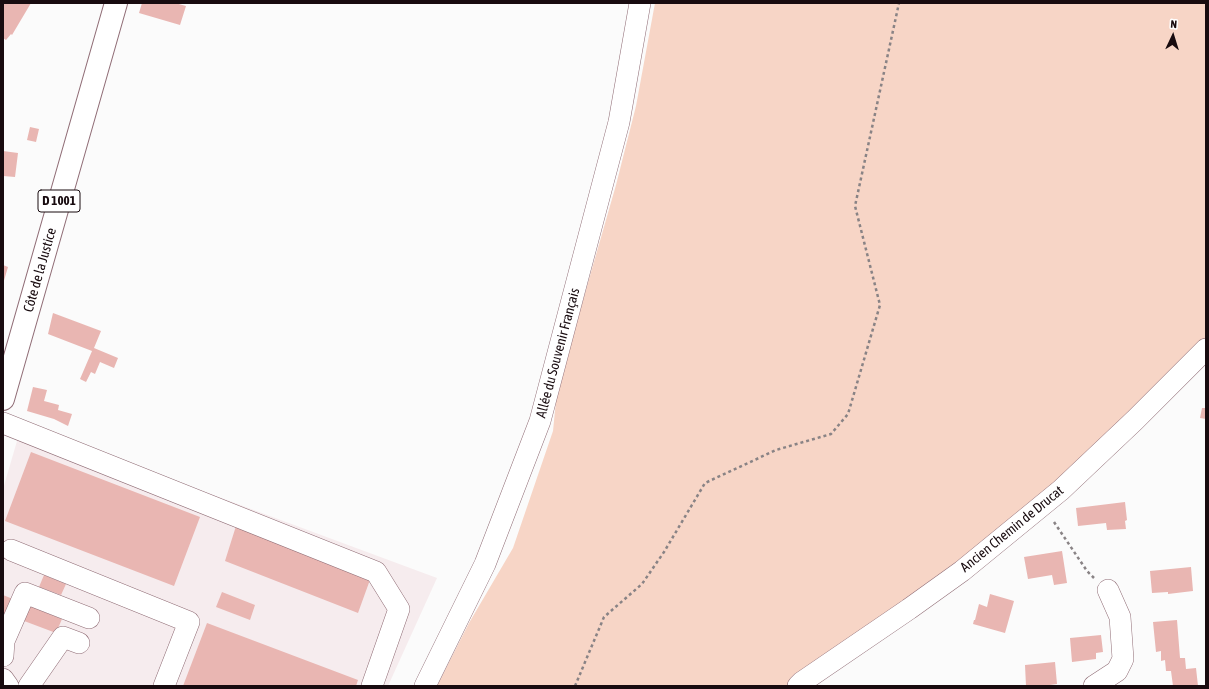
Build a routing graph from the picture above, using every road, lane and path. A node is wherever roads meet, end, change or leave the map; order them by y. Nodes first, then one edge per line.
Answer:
1 (116, 3) edge
2 (640, 3) edge
3 (900, 3) edge
4 (1206, 349) edge
5 (3, 399) edge
6 (3, 423) edge
7 (1043, 505) junction
8 (11, 550) dead end
9 (1108, 590) joint
10 (3, 656) edge
11 (3, 679) edge
12 (8, 686) edge
13 (29, 686) edge
14 (164, 686) edge
15 (372, 686) edge
16 (425, 686) edge
17 (575, 686) edge
18 (798, 686) edge
19 (1094, 686) edge

1 - 5 main road, Côte de la Justice / D 1001
2 - 16 street, Allée du Souvenir Français
3 - 17 path
4 - 7 street, Ancien Chemin de Drucat
6 - 15 street
7 - 9 path
7 - 18 street, Ancien Chemin de Drucat
8 - 14 street
9 - 19 street
10 - 13 street
11 - 12 street

